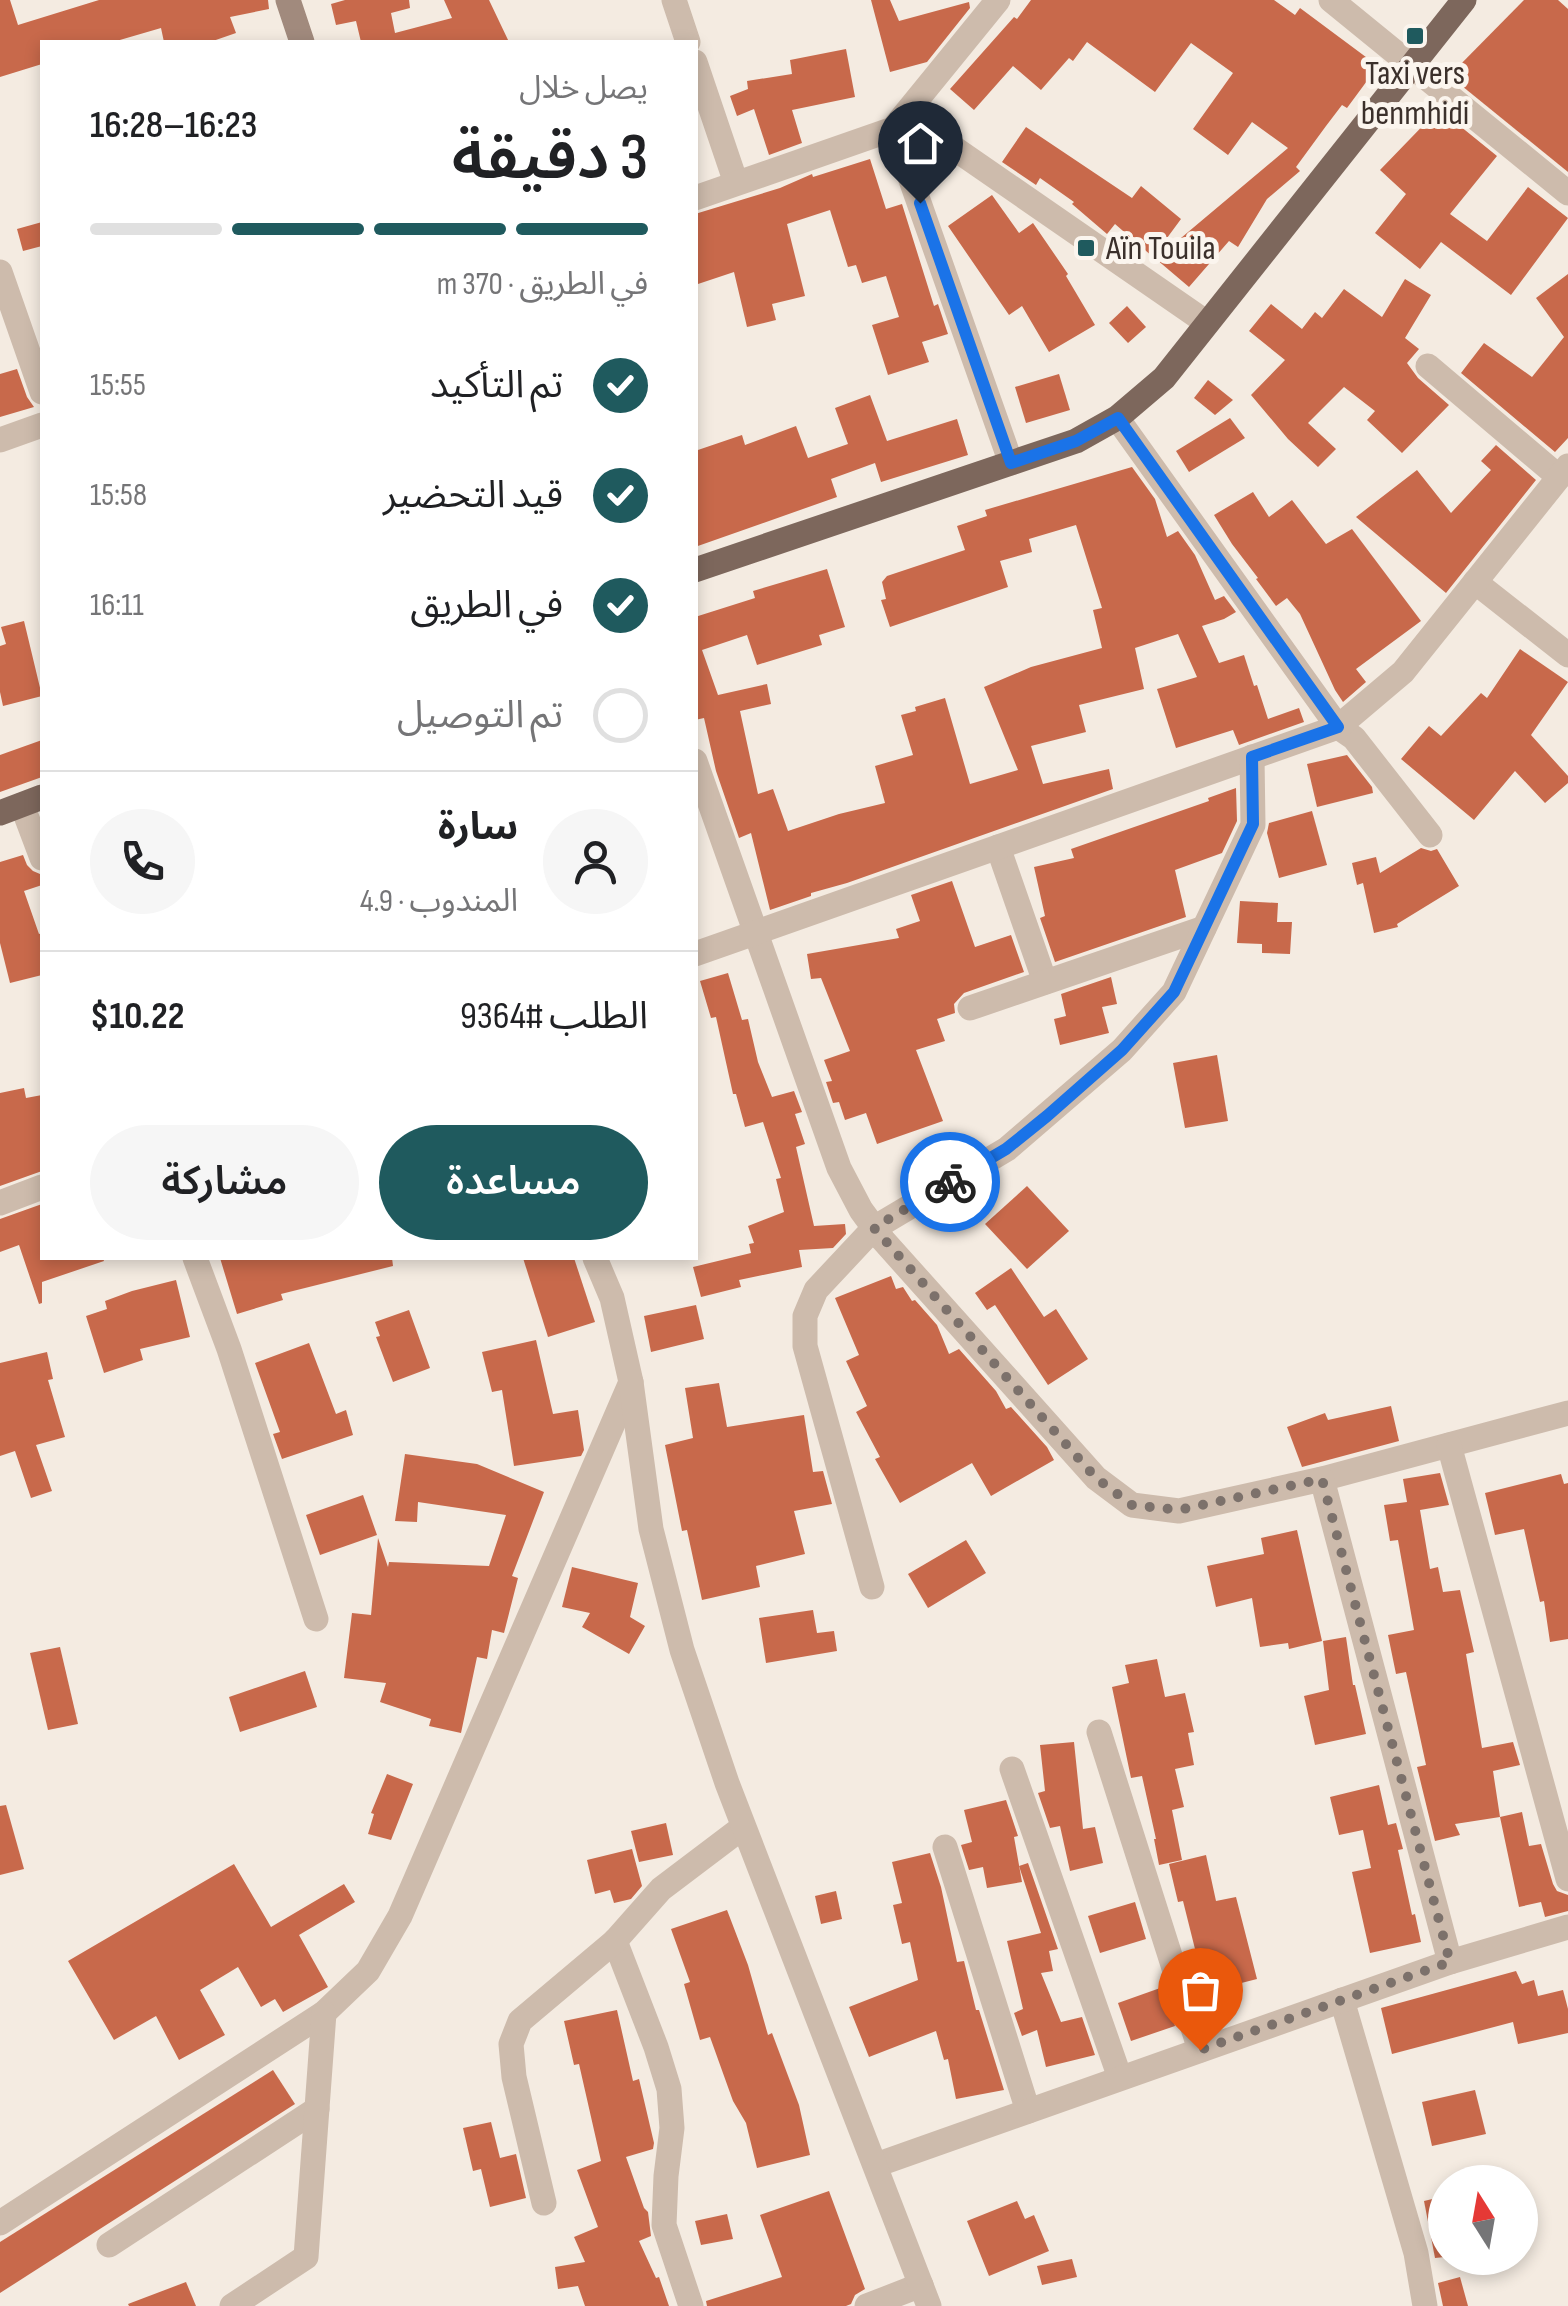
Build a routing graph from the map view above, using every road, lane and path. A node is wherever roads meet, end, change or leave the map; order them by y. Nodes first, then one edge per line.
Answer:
1 (288, 0) edge
2 (674, 0) edge
3 (998, 0) edge
4 (1331, 0) edge
5 (1464, 0) edge
6 (301, 40) edge
7 (687, 40) edge
8 (1413, 65) junction
9 (698, 71) edge
10 (900, 122) junction
11 (736, 184) junction
12 (1567, 190) edge
13 (698, 197) edge
14 (0, 272) edge
15 (1207, 323) junction
16 (1428, 366) dead end
17 (40, 386) edge
18 (1118, 418) junction
19 (40, 426) edge
20 (0, 440) edge
21 (1011, 463) junction
22 (1563, 472) edge
23 (698, 569) edge
24 (1475, 582) junction
25 (1568, 656) edge
26 (1338, 727) junction
27 (1252, 757) junction
28 (698, 770) edge
29 (21, 805) edge
30 (1430, 835) dead end
31 (998, 847) junction
32 (40, 853) edge
33 (1204, 928) junction
34 (754, 933) junction
35 (698, 953) edge
36 (1046, 982) junction
37 (970, 1008) dead end
38 (40, 1189) edge
39 (0, 1203) edge
40 (874, 1228) junction
41 (196, 1260) edge
42 (596, 1260) edge
43 (632, 1382) junction
44 (1567, 1418) edge
45 (1449, 1445) junction
46 (1322, 1479) junction
47 (872, 1587) dead end
48 (316, 1619) dead end
49 (1099, 1732) dead end
50 (1012, 1769) dead end
51 (744, 1826) junction
52 (945, 1847) dead end
53 (1568, 1879) edge
54 (1568, 1927) edge
55 (615, 1941) junction
56 (1450, 1962) junction
57 (1342, 2000) junction
58 (324, 2012) junction
59 (1200, 2050) junction
60 (1120, 2078) junction
61 (317, 2109) junction
62 (1028, 2111) junction
63 (876, 2165) junction
64 (544, 2203) dead end
65 (0, 2223) edge
66 (110, 2245) dead end
67 (925, 2295) edge
68 (232, 2306) edge
69 (691, 2306) edge
70 (868, 2306) edge
71 (1425, 2306) edge

1 - 6 main road
2 - 7 street
3 - 10 street
4 - 8 street
5 - 8 main road
8 - 12 street
8 - 15 main road
9 - 11 street
10 - 11 street
10 - 15 street
10 - 21 street
11 - 13 street
14 - 17 street
15 - 18 main road
16 - 22 street
18 - 21 main road
18 - 26 street
19 - 20 street
21 - 23 main road
22 - 24 street
24 - 25 street
24 - 26 street
26 - 27 street
26 - 30 street
27 - 31 street
27 - 33 street
28 - 34 street
29 - 32 street
31 - 34 street
31 - 36 street
33 - 36 street
33 - 40 street
34 - 35 street
34 - 40 street
36 - 37 street
38 - 39 street
40 - 46 street
40 - 47 street
41 - 48 street
42 - 43 street
43 - 51 street
43 - 58 street
44 - 45 street
45 - 46 street
45 - 53 street
46 - 56 street
49 - 59 street
50 - 60 street
51 - 55 street
51 - 63 street
52 - 62 street
54 - 56 street
55 - 64 street
55 - 69 street
56 - 57 street
57 - 59 street
57 - 71 street
58 - 61 street
58 - 65 street
59 - 60 street
60 - 62 street
61 - 66 street
61 - 68 street
62 - 63 street
63 - 67 street
67 - 70 street

